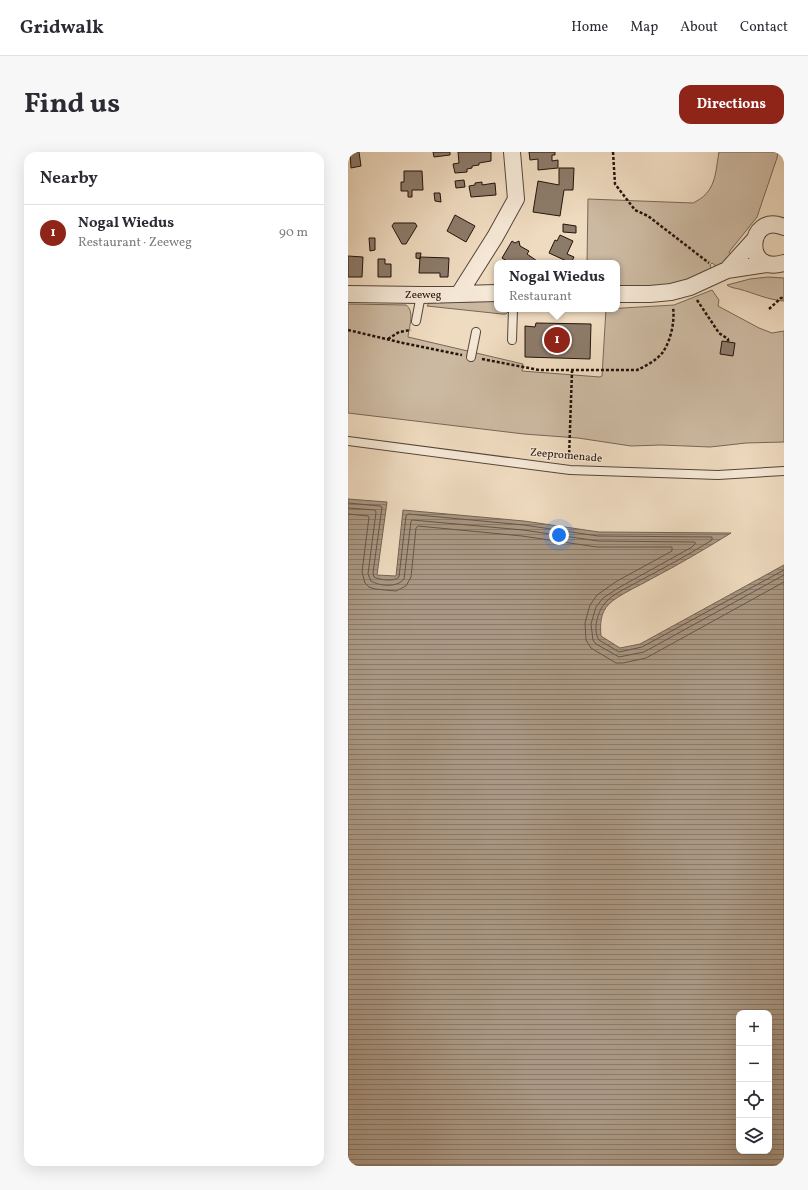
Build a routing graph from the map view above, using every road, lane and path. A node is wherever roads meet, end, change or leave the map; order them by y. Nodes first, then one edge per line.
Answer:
1 (512, 152) edge
2 (613, 152) edge
3 (784, 227) edge
4 (754, 239) junction
5 (784, 263) edge
6 (712, 264) dead end
7 (767, 264) junction
8 (727, 270) junction
9 (671, 292) junction
10 (494, 293) edge
11 (348, 294) edge
12 (460, 294) junction
13 (620, 294) edge
14 (421, 295) junction
15 (694, 295) dead end
16 (784, 298) edge
17 (769, 309) dead end
18 (513, 312) edge
19 (416, 321) dead end
20 (348, 330) edge
21 (411, 330) dead end
22 (476, 332) dead end
23 (388, 339) junction
24 (512, 340) dead end
25 (728, 342) dead end
26 (471, 357) junction
27 (572, 371) junction
28 (348, 440) edge
29 (570, 470) junction
30 (784, 471) edge

1 - 12 street
2 - 6 path
3 - 4 street
4 - 7 street
4 - 8 street
5 - 7 street
7 - 8 street
8 - 9 street
9 - 13 street
9 - 27 path
10 - 12 street, Zeeweg
11 - 14 street, Zeeweg
12 - 14 street, Zeeweg
14 - 19 lane
15 - 25 path
16 - 17 path
18 - 24 lane
20 - 23 path
21 - 23 path
22 - 26 lane
23 - 26 path
26 - 27 path
27 - 29 path
28 - 29 lane, Zeepromenade
29 - 30 lane, Zeepromenade

